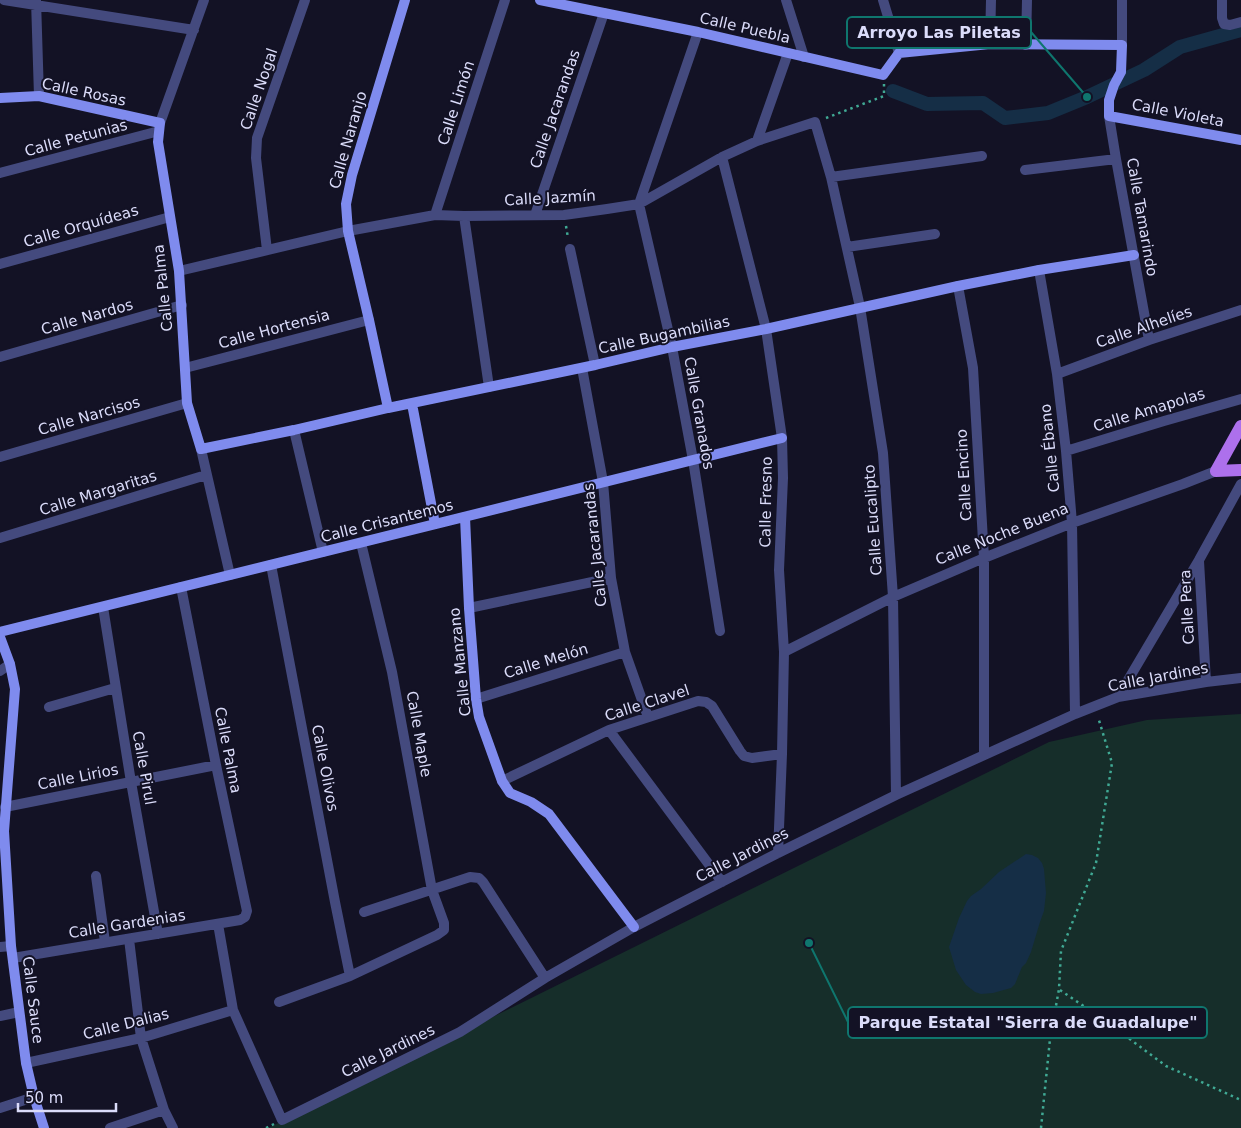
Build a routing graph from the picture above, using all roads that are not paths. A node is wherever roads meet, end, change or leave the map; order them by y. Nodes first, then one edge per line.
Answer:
1 (4, 0) edge
2 (204, 0) edge
3 (305, 0) edge
4 (405, 0) edge
5 (505, 0) edge
6 (540, 0) edge
7 (786, 0) edge
8 (883, 0) edge
9 (991, 0) edge
10 (1027, 0) edge
11 (1122, 0) edge
12 (1222, 0) edge
13 (36, 2) edge
14 (604, 13) junction
15 (1241, 22) edge
16 (194, 30) junction
17 (698, 32) junction
18 (990, 44) junction
19 (1026, 45) junction
20 (1122, 45) junction
21 (899, 52) junction
22 (788, 53) junction
23 (804, 56) junction
24 (39, 96) junction
25 (0, 98) edge
26 (1109, 116) junction
27 (815, 122) joint
28 (160, 127) junction
29 (1241, 140) edge
30 (757, 142) junction
31 (982, 156) dead end
32 (722, 157) junction
33 (1116, 159) junction
34 (1025, 170) dead end
35 (0, 173) edge
36 (831, 177) junction
37 (639, 204) junction
38 (435, 215) junction
39 (534, 215) junction
40 (464, 216) junction
41 (170, 217) junction
42 (348, 231) junction
43 (935, 234) dead end
44 (847, 247) junction
45 (570, 249) road end
46 (267, 250) junction
47 (1134, 255) junction
48 (0, 264) edge
49 (1039, 270) junction
50 (179, 271) junction
51 (958, 286) junction
52 (182, 305) junction
53 (860, 307) junction
54 (1241, 310) edge
55 (369, 320) junction
56 (766, 329) junction
57 (1149, 340) junction
58 (672, 347) junction
59 (0, 357) edge
60 (595, 365) junction
61 (186, 368) junction
62 (582, 368) junction
63 (1057, 374) junction
64 (489, 387) junction
65 (1241, 399) edge
66 (187, 403) junction
67 (412, 404) junction
68 (388, 408) junction
69 (1241, 426) edge
70 (294, 430) junction
71 (782, 438) junction
72 (201, 449) junction
73 (1066, 451) junction
74 (0, 457) edge
75 (693, 460) junction
76 (1241, 470) edge
77 (1216, 472) junction
78 (206, 475) junction
79 (603, 482) junction
80 (1241, 484) edge
81 (465, 517) junction
82 (1072, 523) junction
83 (435, 524) junction
84 (0, 538) edge
85 (361, 543) junction
86 (323, 552) junction
87 (984, 558) junction
88 (1199, 560) junction
89 (272, 565) junction
90 (230, 575) junction
91 (611, 578) junction
92 (182, 587) junction
93 (893, 597) junction
94 (103, 607) junction
95 (469, 608) junction
96 (720, 631) dead end
97 (0, 632) edge
98 (0, 637) edge
99 (625, 652) junction
100 (784, 652) junction
101 (10, 664) junction
102 (0, 670) edge
103 (1241, 678) edge
104 (1206, 682) junction
105 (115, 688) junction
106 (1118, 697) junction
107 (476, 699) junction
108 (49, 707) dead end
109 (1074, 714) junction
110 (648, 716) junction
111 (609, 730) junction
112 (782, 754) junction
113 (984, 754) junction
114 (216, 765) junction
115 (502, 781) junction
116 (131, 782) junction
117 (896, 794) junction
118 (5, 807) junction
119 (778, 853) junction
120 (96, 876) dead end
121 (722, 882) junction
122 (432, 890) junction
123 (364, 912) dead end
124 (245, 917) joint
125 (218, 924) junction
126 (634, 927) junction
127 (158, 934) junction
128 (129, 938) junction
129 (105, 942) junction
130 (11, 946) junction
131 (0, 947) edge
132 (13, 958) junction
133 (350, 976) junction
134 (546, 978) junction
135 (279, 1002) dead end
136 (233, 1010) junction
137 (19, 1012) junction
138 (0, 1016) edge
139 (141, 1038) junction
140 (26, 1064) junction
141 (34, 1097) junction
142 (0, 1108) edge
143 (164, 1110) junction
144 (44, 1128) edge
145 (110, 1128) edge
146 (173, 1128) edge

1 - 13 street
2 - 16 street, Calle Palma
3 - 46 street, Calle Nogal
4 - 42 street, Calle Naranjo
5 - 38 street, Calle Limón
6 - 14 street, Calle Puebla
7 - 23 street
8 - 21 street
9 - 18 street
10 - 19 street
11 - 20 street
12 - 15 street
13 - 16 street
13 - 24 street
14 - 17 street, Calle Puebla
14 - 39 street, Calle Jacarandas
16 - 28 street, Calle Palma
17 - 22 street, Calle Puebla
17 - 37 street
18 - 19 street
18 - 21 street
19 - 20 street
20 - 26 street, Calle Tamarindo
21 - 23 street, Calle Puebla
22 - 23 street, Calle Puebla
22 - 30 street
24 - 25 street, Calle Rosas
24 - 28 street, Calle Rosas
26 - 29 street, Calle Violeta
26 - 33 street, Calle Tamarindo
27 - 30 street, Calle Jazmín
27 - 36 street, Calle Eucalipto
28 - 35 street, Calle Petunias
28 - 41 street, Calle Palma
30 - 32 street, Calle Jazmín
31 - 36 street
32 - 37 street, Calle Jazmín
32 - 56 street, Calle Fresno
33 - 34 street
33 - 47 street, Calle Tamarindo
36 - 44 street, Calle Eucalipto
37 - 39 street, Calle Jazmín
37 - 58 street, Calle Granados
38 - 40 street, Calle Jazmín
38 - 42 street, Calle Jazmín
39 - 40 street, Calle Jazmín
40 - 64 street
41 - 48 street, Calle Orquídeas
41 - 50 street, Calle Palma
42 - 46 street, Calle Jazmín
42 - 55 street, Calle Naranjo
43 - 44 street
44 - 53 street, Calle Eucalipto
45 - 60 street
46 - 50 street, Calle Jazmín
47 - 49 street, Calle Bugambilias
47 - 57 street, Calle Tamarindo
49 - 51 street, Calle Bugambilias
49 - 63 street, Calle Ébano
50 - 52 street, Calle Palma
51 - 53 street, Calle Bugambilias
51 - 87 street, Calle Encino
52 - 59 street, Calle Nardos
52 - 61 street, Calle Palma
53 - 56 street, Calle Bugambilias
53 - 93 street, Calle Eucalipto
54 - 57 street, Calle Alhelíes
55 - 61 street, Calle Hortensia
55 - 68 street, Calle Naranjo
56 - 58 street, Calle Bugambilias
56 - 71 street, Calle Fresno
57 - 63 street, Calle Alhelíes
58 - 60 street, Calle Bugambilias
58 - 75 street, Calle Granados
60 - 62 street, Calle Bugambilias
61 - 66 street, Calle Palma
62 - 64 street, Calle Bugambilias
62 - 79 street, Calle Jacarandas
63 - 73 street, Calle Ébano
64 - 67 street, Calle Bugambilias
65 - 73 street, Calle Amapolas
66 - 72 street, Calle Palma
66 - 74 street, Calle Narcisos
67 - 68 street, Calle Bugambilias
67 - 83 street
68 - 70 street, Calle Bugambilias
69 - 77 main road
70 - 72 street, Calle Bugambilias
70 - 86 street
71 - 75 street, Calle Crisantemos
71 - 100 street, Calle Fresno
72 - 78 street, Calle Palma
73 - 82 street, Calle Ébano
75 - 79 street, Calle Crisantemos
75 - 96 street, Calle Granados
76 - 77 main road, Calle Noche Buena
77 - 82 street, Calle Noche Buena
78 - 84 street, Calle Margaritas
78 - 90 street, Calle Palma
79 - 81 street, Calle Crisantemos
79 - 91 street, Calle Jacarandas
80 - 88 street
81 - 83 street, Calle Crisantemos
81 - 95 street, Calle Manzano
82 - 87 street, Calle Noche Buena
82 - 109 street, Calle Ébano
83 - 85 street, Calle Crisantemos
85 - 86 street, Calle Crisantemos
85 - 122 street, Calle Maple
86 - 89 street, Calle Crisantemos
87 - 93 street, Calle Noche Buena
87 - 113 street, Calle Encino
88 - 104 street, Calle Pera
88 - 106 street
89 - 90 street, Calle Crisantemos
89 - 133 street, Calle Olivos
90 - 92 street, Calle Crisantemos
91 - 95 street
91 - 99 street, Calle Jacarandas
92 - 94 street, Calle Crisantemos
92 - 114 street, Calle Palma
93 - 100 street, Calle Noche Buena
93 - 117 street, Calle Eucalipto
94 - 97 street, Calle Crisantemos
94 - 105 street, Calle Pirul
95 - 107 street, Calle Manzano
98 - 101 street, Calle Sauce
99 - 107 street, Calle Melón
99 - 110 street, Calle Jacarandas
100 - 112 street, Calle Fresno
101 - 102 street
101 - 118 street, Calle Sauce
103 - 104 street, Calle Jardines
104 - 106 street, Calle Jardines
105 - 108 street
105 - 116 street, Calle Pirul
106 - 109 street, Calle Jardines
107 - 115 street, Calle Manzano
109 - 113 street, Calle Jardines
110 - 111 street, Calle Clavel
110 - 112 street, Calle Clavel
111 - 115 street, Calle Clavel
111 - 121 street
112 - 119 street, Calle Fresno
113 - 117 street, Calle Jardines
114 - 116 street, Calle Lirios
114 - 124 street, Calle Palma
115 - 126 street, Calle Manzano
116 - 118 street, Calle Lirios
116 - 127 street, Calle Pirul
117 - 119 street, Calle Jardines
118 - 130 street, Calle Sauce
119 - 121 street, Calle Jardines
120 - 129 street
121 - 126 street, Calle Jardines
122 - 123 street
122 - 133 street, Calle Maple
122 - 134 street
124 - 125 street, Calle Gardenias
125 - 127 street, Calle Gardenias
125 - 136 street
126 - 134 street, Calle Jardines
127 - 128 street, Calle Gardenias
128 - 129 street, Calle Gardenias
128 - 139 street
129 - 132 street, Calle Gardenias
130 - 131 street
130 - 132 street, Calle Sauce
132 - 137 street, Calle Sauce
133 - 135 street
134 - 136 street, Calle Jardines
136 - 139 street, Calle Dalias
137 - 138 street
137 - 140 street, Calle Sauce
139 - 140 street, Calle Dalias
139 - 143 street
140 - 141 street, Calle Sauce
141 - 142 street
141 - 144 street, Calle Sauce
143 - 145 street
143 - 146 street

